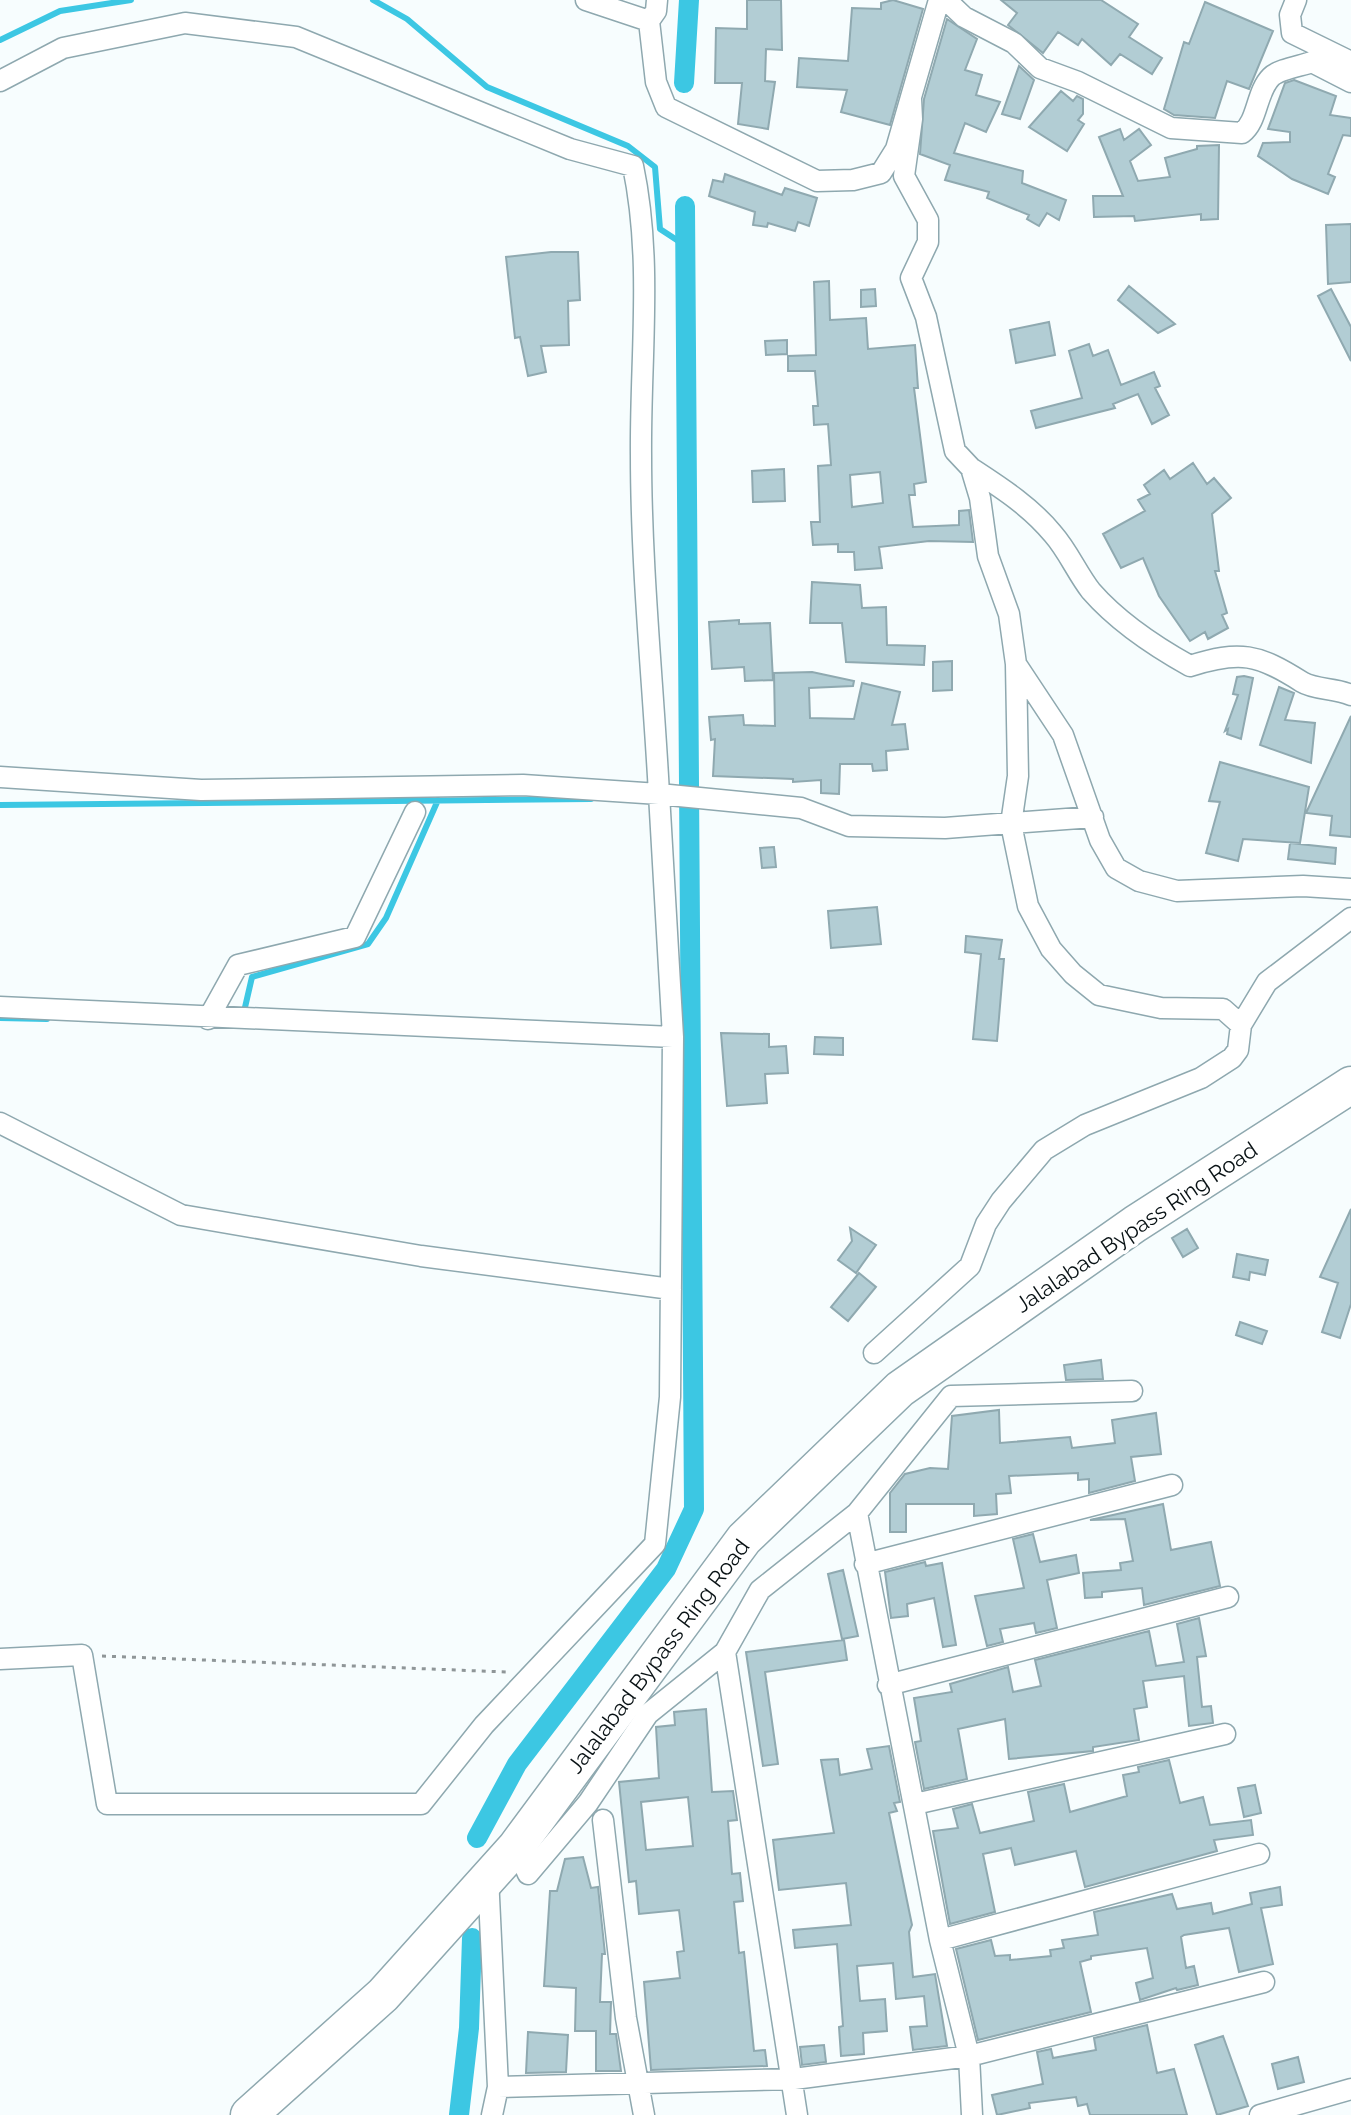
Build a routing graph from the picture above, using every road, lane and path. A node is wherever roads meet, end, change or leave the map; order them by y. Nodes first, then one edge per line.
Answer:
1 (586, 0) edge
2 (657, 0) edge
3 (939, 0) edge
4 (946, 0) edge
5 (1296, 0) edge
6 (649, 21) junction
7 (1351, 62) edge
8 (0, 81) edge
9 (1351, 82) edge
10 (911, 99) junction
11 (971, 468) junction
12 (1016, 664) junction
13 (1351, 695) edge
14 (0, 777) edge
15 (659, 794) junction
16 (415, 812) dead end
17 (1093, 817) junction
18 (1011, 824) junction
19 (1351, 889) edge
20 (1351, 918) edge
21 (0, 1007) edge
22 (208, 1019) junction
23 (1241, 1025) junction
24 (673, 1037) junction
25 (1351, 1085) edge
26 (0, 1123) edge
27 (671, 1289) junction
28 (874, 1353) dead end
29 (1132, 1391) dead end
30 (1172, 1485) dead end
31 (857, 1513) junction
32 (865, 1564) junction
33 (1228, 1597) dead end
34 (725, 1652) junction
35 (82, 1655) junction
36 (0, 1659) edge
37 (533, 1674) junction
38 (888, 1685) junction
39 (1225, 1734) dead end
40 (915, 1804) junction
41 (603, 1820) dead end
42 (516, 1847) junction
43 (1259, 1854) dead end
44 (488, 1875) junction
45 (940, 1940) junction
46 (1264, 1982) dead end
47 (969, 2056) junction
48 (794, 2079) junction
49 (640, 2082) junction
50 (498, 2087) junction
51 (1351, 2089) edge
52 (249, 2115) edge
53 (492, 2115) edge
54 (644, 2115) edge
55 (797, 2115) edge
56 (972, 2115) edge
57 (1260, 2115) edge

1 - 6 street
2 - 6 street
3 - 10 street
4 - 9 street
5 - 7 street
6 - 10 street
8 - 15 street
10 - 11 street
11 - 12 street
11 - 13 street
12 - 17 street
12 - 18 street
14 - 15 street
15 - 18 street
15 - 24 street
16 - 22 street
17 - 18 street
17 - 19 street
18 - 23 street
20 - 23 street
21 - 22 street
22 - 24 street
23 - 28 street
24 - 27 street
25 - 42 highway, Jalalabad Bypass Ring Road
26 - 27 street
27 - 37 street
29 - 31 street
30 - 32 street
31 - 32 street
31 - 34 street
32 - 38 street
33 - 38 street
34 - 42 street
34 - 48 street
35 - 36 street
35 - 37 path
35 - 37 street
38 - 40 street
39 - 40 street
40 - 45 street
41 - 49 street
42 - 44 highway, Jalalabad Bypass Ring Road
43 - 45 street
44 - 50 street
44 - 52 highway, Jalalabad Bypass Ring Road
45 - 47 street
46 - 47 street
47 - 48 street
47 - 56 street
48 - 49 street
48 - 55 street
49 - 50 street
49 - 54 street
50 - 53 street
51 - 57 street

